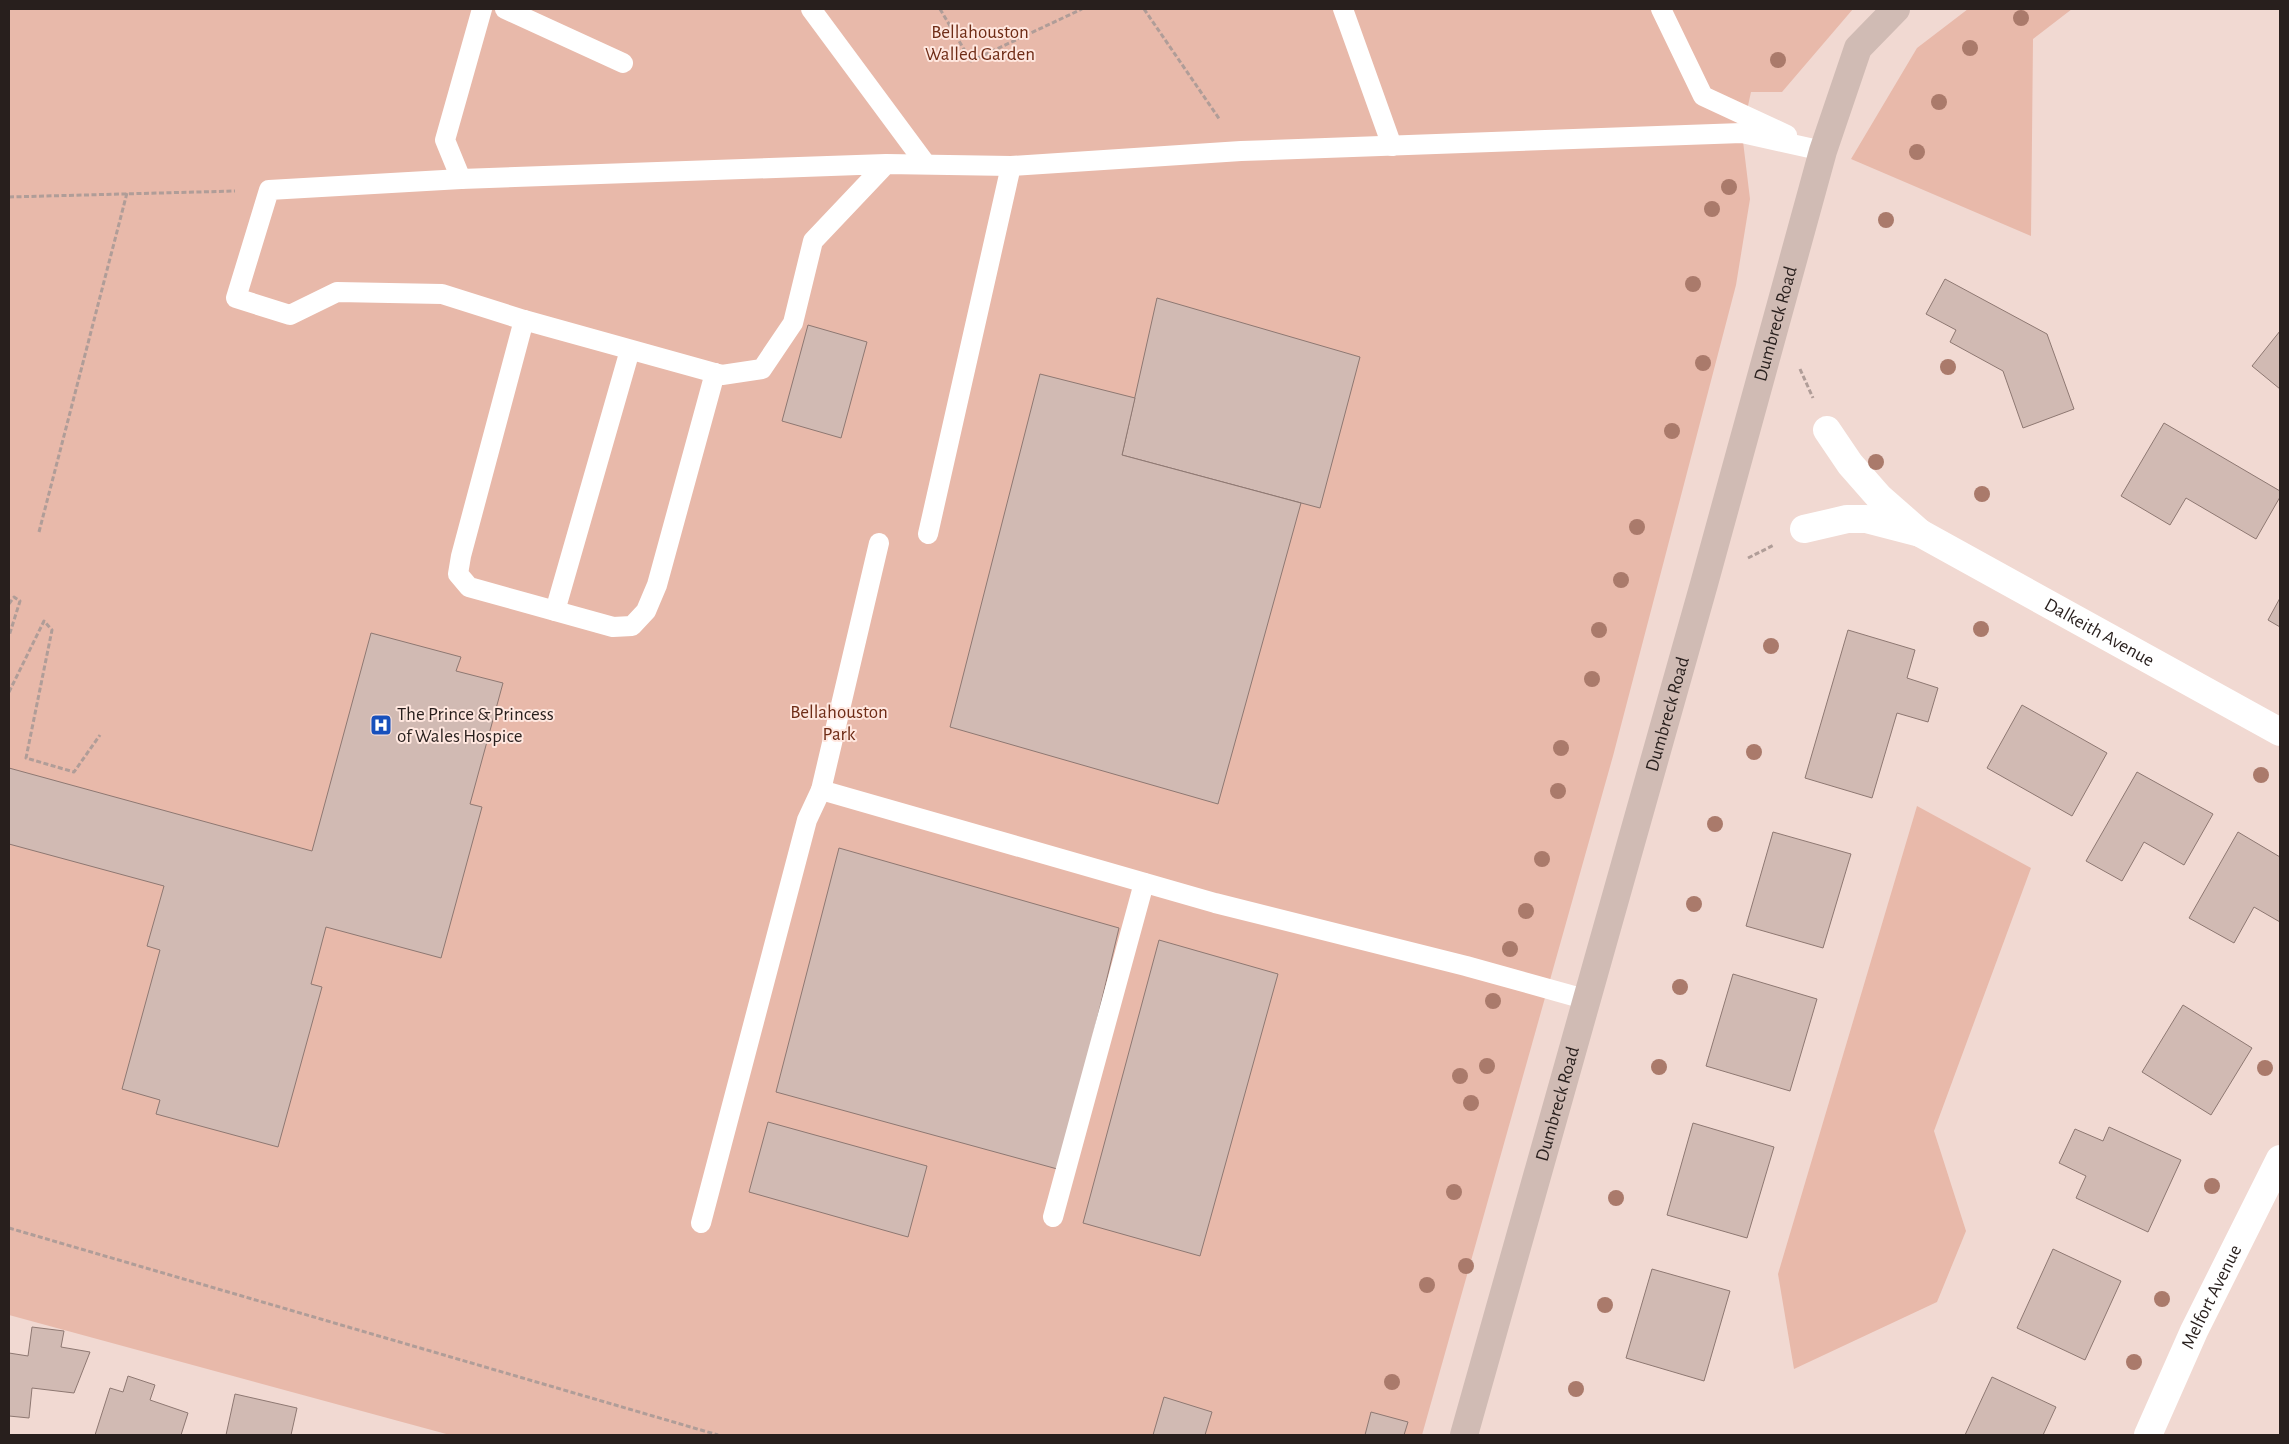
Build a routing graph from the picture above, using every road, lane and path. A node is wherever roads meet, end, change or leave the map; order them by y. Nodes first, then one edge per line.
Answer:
1 (482, 9) edge
2 (505, 9) edge
3 (811, 9) edge
4 (940, 9) edge
5 (1082, 9) edge
6 (1144, 9) edge
7 (1343, 9) edge
8 (1661, 9) edge
9 (1896, 9) edge
10 (623, 63) dead end
11 (1392, 146) junction
12 (1241, 151) junction
13 (1823, 151) junction
14 (925, 163) junction
15 (886, 164) junction
16 (1011, 166) junction
17 (461, 179) junction
18 (268, 190) junction
19 (127, 192) junction
20 (9, 197) edge
21 (524, 320) junction
22 (630, 350) junction
23 (715, 373) junction
24 (1827, 430) dead end
25 (1804, 529) joint
26 (39, 532) dead end
27 (1920, 533) junction
28 (928, 534) dead end
29 (879, 543) dead end
30 (1704, 584) junction
31 (9, 604) edge
32 (555, 611) junction
33 (9, 636) edge
34 (9, 692) edge
35 (2280, 732) edge
36 (100, 735) dead end
37 (821, 790) junction
38 (1144, 882) junction
39 (1588, 1000) junction
40 (2280, 1159) edge
41 (1053, 1217) dead end
42 (701, 1223) dead end
43 (9, 1228) edge
44 (718, 1435) edge
45 (1464, 1435) edge
46 (2148, 1435) edge

1 - 17 lane
2 - 10 lane
3 - 14 lane
4 - 5 path
6 - 12 path
7 - 11 lane
8 - 13 lane
9 - 13 main road, Dumbreck Road
11 - 12 lane
11 - 13 lane
12 - 16 lane
13 - 30 main road, Dumbreck Road
14 - 15 lane
14 - 16 lane
15 - 17 lane
15 - 23 lane
16 - 28 lane
17 - 18 lane
18 - 19 path
18 - 21 lane
19 - 20 path
19 - 26 path
21 - 22 lane
21 - 32 lane
22 - 23 lane
22 - 32 lane
23 - 32 lane
24 - 27 street, Dalkeith Avenue
25 - 27 street, Dalkeith Avenue
25 - 30 path
27 - 35 street, Dalkeith Avenue
29 - 37 lane
30 - 39 main road, Dumbreck Road
31 - 33 path
34 - 36 path
37 - 38 lane
37 - 42 lane
38 - 39 lane
38 - 41 lane
39 - 45 main road, Dumbreck Road
40 - 46 street, Melfort Avenue
43 - 44 path

